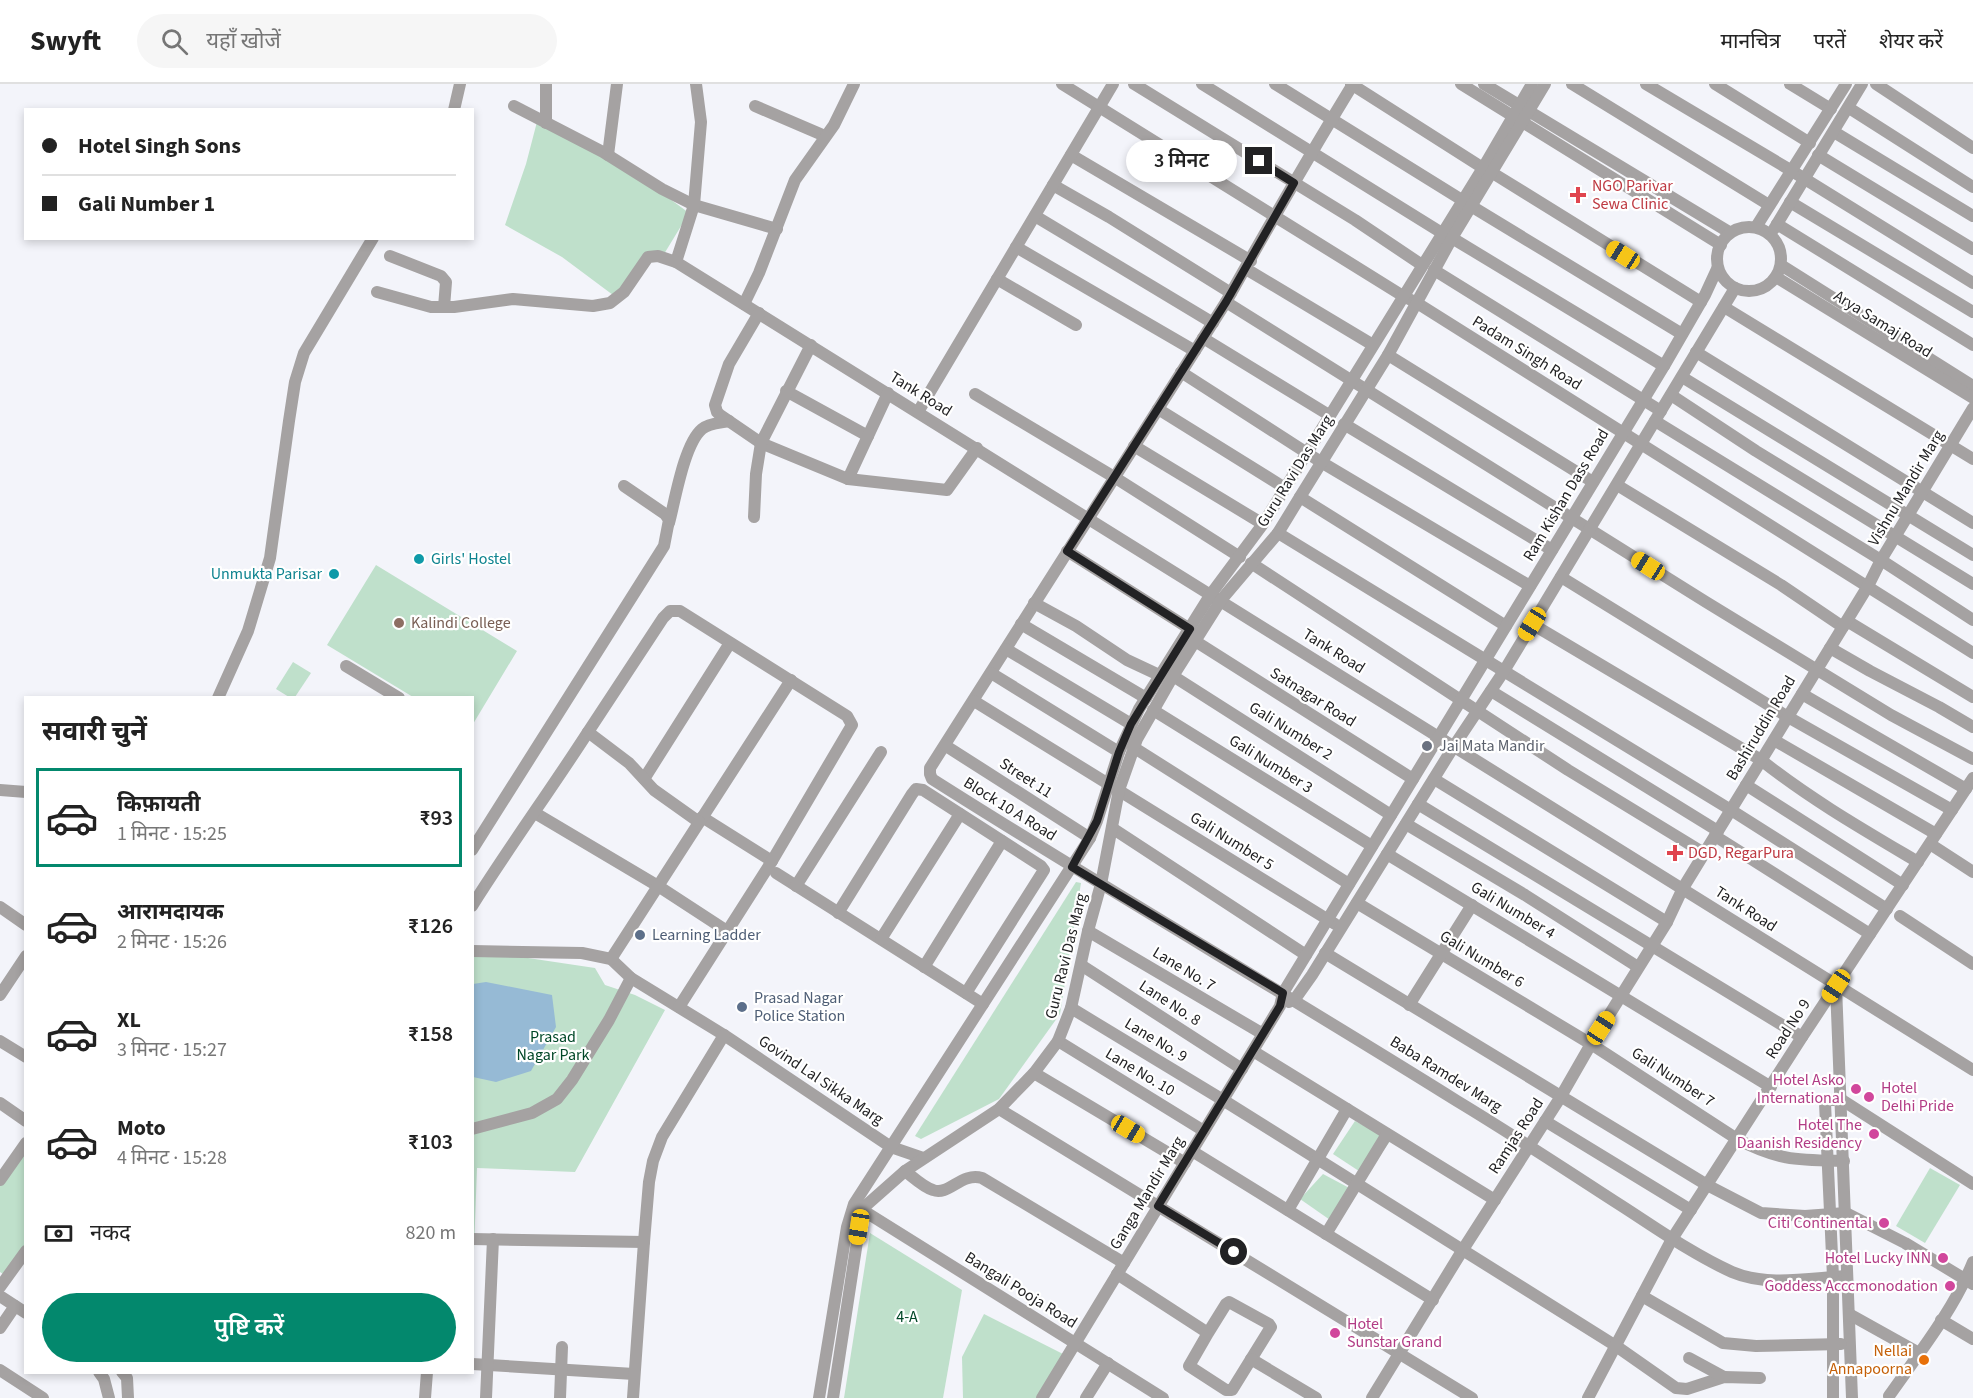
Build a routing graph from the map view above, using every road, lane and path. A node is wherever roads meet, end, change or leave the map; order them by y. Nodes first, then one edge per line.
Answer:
1 (460, 84) edge
2 (546, 84) edge
3 (617, 84) edge
4 (696, 84) edge
5 (854, 84) edge
6 (1062, 84) edge
7 (1113, 84) edge
8 (1134, 84) edge
9 (1202, 84) edge
10 (1275, 84) edge
11 (1352, 84) edge
12 (1461, 84) edge
13 (1484, 84) edge
14 (1532, 84) edge
15 (1545, 84) edge
16 (1572, 84) edge
17 (1646, 84) edge
18 (1715, 84) edge
19 (1790, 84) edge
20 (1846, 84) edge
21 (1862, 84) edge
22 (1876, 84) edge
23 (514, 106) dead end
24 (755, 106) dead end
25 (1100, 106) junction
26 (454, 108) edge
27 (1849, 108) junction
28 (1831, 109) junction
29 (1521, 114) junction
30 (1332, 120) junction
31 (546, 123) junction
32 (1834, 132) junction
33 (825, 136) junction
34 (1810, 143) junction
35 (1973, 148) edge
36 (1312, 153) junction
37 (608, 155) junction
38 (1071, 155) junction
39 (1818, 155) junction
40 (1487, 170) junction
41 (1792, 171) junction
42 (1804, 179) junction
43 (1294, 183) junction
44 (1053, 185) junction
45 (1973, 187) edge
46 (1790, 202) junction
47 (1467, 203) junction
48 (694, 205) junction
49 (1769, 205) junction
50 (1275, 215) junction
51 (1035, 216) junction
52 (1973, 216) edge
53 (1756, 227) junction
54 (777, 229) junction
55 (1774, 230) junction
56 (1729, 232) junction
57 (1447, 235) junction
58 (372, 240) edge
59 (1721, 245) junction
60 (1016, 247) junction
61 (1973, 249) edge
62 (390, 256) dead end
63 (676, 262) junction
64 (1248, 265) junction
65 (1422, 265) junction
66 (1781, 265) junction
67 (1717, 269) junction
68 (1434, 270) junction
69 (1776, 277) junction
70 (997, 279) junction
71 (1973, 283) edge
72 (1735, 288) junction
73 (377, 292) dead end
74 (1403, 296) junction
75 (1229, 298) junction
76 (1701, 302) junction
77 (1417, 303) junction
78 (744, 304) junction
79 (444, 307) junction
80 (1724, 307) junction
81 (1973, 312) edge
82 (759, 313) junction
83 (1213, 323) junction
84 (1076, 325) dead end
85 (1682, 334) junction
86 (1203, 338) junction
87 (811, 345) junction
88 (1373, 345) junction
89 (1973, 345) edge
90 (1195, 351) junction
91 (1696, 352) junction
92 (1388, 355) junction
93 (1664, 366) junction
94 (1181, 372) junction
95 (1682, 377) junction
96 (1351, 380) junction
97 (1973, 386) edge
98 (1366, 389) junction
99 (786, 391) junction
100 (888, 393) junction
101 (975, 394) dead end
102 (1671, 395) junction
103 (1973, 398) edge
104 (1642, 399) junction
105 (1973, 408) edge
106 (1158, 409) junction
107 (918, 412) junction
108 (1329, 415) junction
109 (1658, 416) junction
110 (729, 421) junction
111 (1344, 424) junction
112 (1623, 433) junction
113 (868, 436) junction
114 (761, 442) junction
115 (1641, 445) junction
116 (1134, 446) junction
117 (1951, 446) junction
118 (977, 448) junction
119 (1306, 452) junction
120 (1973, 459) edge
121 (1321, 462) junction
122 (1114, 477) junction
123 (848, 479) junction
124 (1593, 482) junction
125 (1617, 485) junction
126 (624, 486) dead end
127 (1285, 488) junction
128 (1923, 492) junction
129 (1300, 497) junction
130 (1909, 516) junction
131 (754, 517) dead end
132 (1088, 518) junction
133 (1571, 518) junction
134 (1973, 523) edge
135 (1263, 524) junction
136 (668, 530) junction
137 (1589, 530) junction
138 (1278, 533) junction
139 (1896, 537) junction
140 (1552, 550) junction
141 (1067, 551) junction
142 (1973, 555) edge
143 (1246, 560) junction
144 (1881, 561) junction
145 (1561, 577) junction
146 (1973, 584) edge
147 (1530, 586) junction
148 (1868, 586) junction
149 (1216, 597) junction
150 (1034, 603) junction
151 (1973, 620) edge
152 (1021, 624) junction
153 (1532, 624) junction
154 (1845, 624) junction
155 (1506, 626) junction
156 (1190, 629) junction
157 (1195, 642) junction
158 (730, 643) junction
159 (1830, 648) junction
160 (1006, 649) junction
161 (1973, 653) edge
162 (1486, 660) junction
163 (346, 666) dead end
164 (1817, 670) junction
165 (1504, 671) junction
166 (991, 673) junction
167 (1159, 675) junction
168 (1173, 676) junction
169 (791, 680) junction
170 (1491, 691) junction
171 (1802, 694) junction
172 (219, 696) edge
173 (396, 696) edge
174 (1973, 697) edge
175 (1146, 698) junction
176 (1460, 699) junction
177 (974, 701) junction
178 (1153, 711) junction
179 (1479, 711) junction
180 (1788, 717) junction
181 (1131, 724) junction
182 (1973, 727) edge
183 (588, 732) junction
184 (1439, 736) junction
185 (1774, 740) junction
186 (946, 746) junction
187 (1454, 746) junction
188 (1133, 747) junction
189 (881, 752) dead end
190 (1119, 752) junction
191 (1973, 759) edge
192 (1761, 760) junction
193 (644, 779) junction
194 (1413, 779) junction
195 (1434, 779) junction
196 (1970, 784) edge
197 (1746, 785) junction
198 (1114, 787) junction
199 (0, 790) edge
200 (24, 792) edge
201 (1418, 804) junction
202 (1731, 810) junction
203 (1952, 810) junction
204 (535, 813) junction
205 (960, 814) junction
206 (1391, 815) junction
207 (701, 819) junction
208 (1406, 824) junction
209 (1112, 828) junction
210 (1717, 833) junction
211 (1089, 838) junction
212 (1933, 839) junction
213 (1002, 841) junction
214 (1372, 846) junction
215 (474, 847) edge
216 (1704, 853) junction
217 (1387, 854) junction
218 (772, 861) junction
219 (1918, 862) junction
220 (1072, 867) junction
221 (1973, 872) edge
222 (776, 873) dead end
223 (1101, 884) junction
224 (1349, 884) junction
225 (1903, 885) junction
226 (658, 886) junction
227 (796, 886) junction
228 (1683, 888) junction
229 (474, 903) edge
230 (1357, 903) junction
231 (1472, 905) junction
232 (0, 907) edge
233 (1887, 909) junction
234 (838, 913) junction
235 (1900, 916) dead end
236 (1328, 920) junction
237 (1667, 922) junction
238 (24, 924) edge
239 (1341, 928) junction
240 (727, 931) junction
241 (1088, 931) junction
242 (1870, 934) junction
243 (880, 939) junction
244 (1652, 946) junction
245 (474, 951) edge
246 (1325, 953) junction
247 (1441, 954) junction
248 (1306, 955) junction
249 (24, 959) edge
250 (611, 959) junction
251 (1973, 964) edge
252 (1081, 965) junction
253 (924, 967) junction
254 (1638, 967) junction
255 (631, 978) junction
256 (1836, 986) junction
257 (966, 993) junction
258 (1283, 993) junction
259 (0, 995) edge
260 (1622, 995) junction
261 (1295, 999) junction
262 (983, 1004) junction
263 (1408, 1005) junction
264 (1280, 1006) junction
265 (679, 1007) junction
266 (1071, 1008) junction
267 (1263, 1034) junction
268 (724, 1035) junction
269 (1802, 1037) junction
270 (0, 1041) edge
271 (1058, 1041) junction
272 (1591, 1044) junction
273 (1253, 1051) junction
274 (24, 1056) edge
275 (1242, 1069) junction
276 (1973, 1070) edge
277 (1034, 1073) junction
278 (1771, 1087) junction
279 (1560, 1098) junction
280 (1223, 1100) junction
281 (1842, 1100) junction
282 (0, 1103) edge
283 (999, 1109) junction
284 (1347, 1109) junction
285 (24, 1120) edge
286 (1545, 1121) junction
287 (474, 1128) edge
288 (1204, 1131) junction
289 (1387, 1134) junction
290 (1737, 1139) junction
291 (1529, 1145) junction
292 (24, 1146) edge
293 (891, 1147) junction
294 (1192, 1151) junction
295 (922, 1158) junction
296 (1317, 1160) junction
297 (1828, 1161) junction
298 (1844, 1161) junction
299 (1185, 1163) junction
300 (905, 1171) junction
301 (0, 1180) edge
302 (1356, 1184) junction
303 (1707, 1185) junction
304 (1973, 1185) edge
305 (1495, 1200) junction
306 (1158, 1206) junction
307 (858, 1207) junction
308 (1288, 1210) junction
309 (1691, 1210) junction
310 (1846, 1213) junction
311 (1830, 1215) junction
312 (1326, 1234) junction
313 (474, 1239) edge
314 (493, 1239) junction
315 (1672, 1239) junction
316 (644, 1242) junction
317 (1462, 1251) junction
318 (24, 1254) edge
319 (1973, 1262) edge
320 (1120, 1269) junction
321 (1847, 1276) junction
322 (1833, 1277) junction
323 (1969, 1282) edge
324 (0, 1287) edge
325 (0, 1296) edge
326 (1642, 1296) junction
327 (1433, 1300) junction
328 (20, 1309) edge
329 (1849, 1314) junction
330 (1941, 1320) junction
331 (0, 1328) edge
332 (1208, 1333) junction
333 (1973, 1339) edge
334 (1075, 1343) junction
335 (1850, 1343) junction
336 (1832, 1344) junction
337 (1616, 1346) junction
338 (562, 1347) dead end
339 (1400, 1353) junction
340 (1919, 1353) junction
341 (1689, 1358) dead end
342 (1251, 1359) junction
343 (474, 1364) edge
344 (1108, 1364) junction
345 (488, 1365) junction
346 (561, 1369) junction
347 (0, 1370) edge
348 (100, 1374) edge
349 (124, 1374) edge
350 (427, 1374) edge
351 (634, 1374) junction
352 (1724, 1377) junction
353 (1760, 1378) dead end
354 (1886, 1397) edge
355 (43, 1398) edge
356 (109, 1398) edge
357 (128, 1398) edge
358 (424, 1398) edge
359 (486, 1398) edge
360 (560, 1398) edge
361 (633, 1398) edge
362 (819, 1398) edge
363 (832, 1398) edge
364 (1042, 1398) edge
365 (1086, 1398) edge
366 (1163, 1398) edge
367 (1316, 1398) edge
368 (1372, 1398) edge
369 (1472, 1398) edge
370 (1588, 1398) edge
371 (1833, 1398) edge
372 (1852, 1398) edge

1 - 26 street
2 - 31 street
3 - 37 street
4 - 48 street
5 - 33 street
6 - 25 street, Padam Singh Road
7 - 25 street
8 - 43 street
9 - 36 street
10 - 30 street
11 - 30 street
11 - 40 street
12 - 29 street
13 - 29 street
14 - 29 street
15 - 29 street
16 - 49 street
17 - 41 street
18 - 34 street
19 - 28 street
20 - 28 street
21 - 27 street
22 - 35 street
23 - 31 street
24 - 33 street
25 - 38 street
25 - 50 street, Padam Singh Road
27 - 32 street
27 - 45 street
28 - 34 street
29 - 40 street, Guru Ravi Das Marg
29 - 56 street
29 - 59 street
30 - 36 street
30 - 47 street
31 - 37 street
32 - 39 street
32 - 52 street
33 - 54 street
34 - 41 street
36 - 43 street
36 - 57 street
37 - 48 street
38 - 44 street
38 - 64 street
39 - 42 street
39 - 61 street
40 - 47 street, Guru Ravi Das Marg
40 - 76 street
41 - 42 street
41 - 49 street
42 - 46 street
42 - 71 street
43 - 50 street
43 - 65 street
44 - 51 street
44 - 75 street
46 - 55 street
46 - 81 street
47 - 57 street, Guru Ravi Das Marg
47 - 85 street
48 - 54 street
48 - 63 street
49 - 53 street
50 - 64 street
50 - 74 street, Padam Singh Road
51 - 60 street
51 - 83 street
53 - 55 street
53 - 56 street
54 - 78 street
55 - 66 street
55 - 89 street
56 - 59 street
57 - 65 street, Guru Ravi Das Marg
57 - 68 street, Guru Ravi Das Marg
57 - 93 street
58 - 172 street
59 - 67 street
60 - 70 street
60 - 90 street
62 - 79 street
63 - 78 street, Tank Road
63 - 79 street
64 - 75 street
64 - 88 street
65 - 74 street, Guru Ravi Das Marg
66 - 69 street
66 - 97 street
67 - 72 street
67 - 76 street, Ram Kishan Dass Road
68 - 77 street, Guru Ravi Das Marg
68 - 104 street
69 - 72 street
69 - 103 street, Arya Samaj Road
70 - 84 street
70 - 107 street
72 - 80 street
73 - 79 street
74 - 77 street, Padam Singh Road
74 - 88 street, Guru Ravi Das Marg
75 - 83 street
75 - 96 street
76 - 85 street, Ram Kishan Dass Road
77 - 92 street, Guru Ravi Das Marg
77 - 112 street, Padam Singh Road
78 - 82 street, Tank Road
80 - 91 street
80 - 117 street
82 - 87 street, Tank Road
82 - 110 street
83 - 86 street
85 - 93 street, Ram Kishan Dass Road
86 - 90 street
86 - 108 street
87 - 99 street
87 - 100 street, Tank Road
88 - 96 street, Guru Ravi Das Marg
90 - 94 street
91 - 95 street
91 - 128 street
92 - 98 street, Guru Ravi Das Marg
92 - 124 street
93 - 104 street, Ram Kishan Dass Road
94 - 106 street
94 - 119 street
95 - 102 street
95 - 130 street
96 - 98 street
96 - 108 street, Guru Ravi Das Marg
98 - 111 street, Guru Ravi Das Marg
98 - 133 street
99 - 113 street
99 - 114 street
100 - 107 street, Tank Road
100 - 113 street
101 - 122 street
102 - 109 street
102 - 139 street
104 - 109 street
104 - 112 street, Ram Kishan Dass Road
105 - 117 street, Vishnu Mandir Marg
106 - 116 street
106 - 127 street
107 - 118 street, Tank Road
108 - 119 street, Guru Ravi Das Marg
109 - 115 street
109 - 144 street
110 - 114 street
110 - 136 street
111 - 121 street, Guru Ravi Das Marg
111 - 140 street
112 - 115 street, Padam Singh Road
112 - 124 street, Ram Kishan Dass Road
113 - 123 street
114 - 123 street
114 - 131 street
115 - 125 street
115 - 148 street, Padam Singh Road
116 - 122 street
116 - 135 street
117 - 120 street
117 - 128 street, Vishnu Mandir Marg
118 - 123 street
118 - 132 street, Tank Road
119 - 121 street
119 - 127 street, Guru Ravi Das Marg
121 - 129 street, Guru Ravi Das Marg
121 - 147 street
122 - 132 street
122 - 143 street
124 - 133 street, Ram Kishan Dass Road
125 - 137 street
125 - 154 street
126 - 136 street
127 - 135 street, Guru Ravi Das Marg
128 - 130 street, Vishnu Mandir Marg
128 - 134 street
129 - 138 street, Guru Ravi Das Marg
129 - 155 street
130 - 139 street, Vishnu Mandir Marg
130 - 142 street
132 - 141 street
132 - 149 street, Tank Road
133 - 137 street
133 - 140 street, Ram Kishan Dass Road
135 - 143 street, Guru Ravi Das Marg
136 - 215 street
137 - 145 street
137 - 164 street
138 - 143 street, Guru Ravi Das Marg
138 - 162 street
139 - 144 street, Vishnu Mandir Marg
139 - 146 street
140 - 147 street, Ram Kishan Dass Road
141 - 150 street
141 - 156 street
143 - 149 street, Guru Ravi Das Marg
143 - 176 street
144 - 148 street, Vishnu Mandir Marg
144 - 151 street
145 - 153 street
145 - 180 street
147 - 155 street, Ram Kishan Dass Road
148 - 154 street, Bashiruddin Road
148 - 161 street, Padam Singh Road
149 - 156 street, Guru Ravi Das Marg
149 - 157 street, Guru Ravi Das Marg
149 - 184 street, Tank Road
150 - 152 street
150 - 167 street
152 - 160 street
152 - 175 street
153 - 165 street
153 - 192 street
154 - 159 street, Bashiruddin Road
154 - 174 street
155 - 162 street, Ram Kishan Dass Road
156 - 167 street, Guru Ravi Das Marg
157 - 168 street, Guru Ravi Das Marg
157 - 194 street, Satnagar Road
158 - 169 street
158 - 183 street
158 - 193 street
159 - 164 street, Bashiruddin Road
159 - 182 street
160 - 166 street
160 - 181 street
162 - 165 street
162 - 176 street, Ram Kishan Dass Road
163 - 173 street
164 - 171 street, Bashiruddin Road
164 - 191 street
165 - 170 street
165 - 202 street
166 - 177 street
166 - 190 street
167 - 175 street, Guru Ravi Das Marg
168 - 178 street, Guru Ravi Das Marg
168 - 206 street, Gali Number 2
169 - 207 street
169 - 218 street
170 - 179 street
170 - 210 street
171 - 180 street, Bashiruddin Road
171 - 196 street
175 - 181 street, Guru Ravi Das Marg
176 - 179 street
176 - 184 street, Ram Kishan Dass Road
177 - 186 street
177 - 198 street, Gali Number 5
178 - 188 street, Guru Ravi Das Marg
178 - 214 street, Gali Number 3
179 - 187 street
179 - 216 street
180 - 185 street, Bashiruddin Road
180 - 203 street
181 - 190 street, Guru Ravi Das Marg
183 - 193 street
183 - 204 street
184 - 187 street, Tank Road
184 - 194 street, Ganga Mandir Marg
185 - 192 street, Bashiruddin Road
185 - 212 street
186 - 211 street, Street 11
186 - 220 street, Block 10 A Road
187 - 195 street
187 - 228 street, Tank Road
188 - 198 street, Guru Ravi Das Marg
188 - 224 street
189 - 227 street
190 - 198 street, Guru Ravi Das Marg
192 - 197 street, Bashiruddin Road
192 - 219 street
193 - 207 street
194 - 206 street, Ganga Mandir Marg
195 - 201 street
195 - 237 street
196 - 203 street, Road No 9
197 - 202 street, Bashiruddin Road
197 - 225 street
198 - 209 street, Guru Ravi Das Marg
198 - 211 street, Guru Ravi Das Marg
198 - 236 street, Gali Number 5
199 - 200 street
201 - 208 street
201 - 244 street
202 - 210 street, Bashiruddin Road
202 - 233 street
203 - 212 street, Road No 9
204 - 226 street
204 - 229 street
205 - 213 street
205 - 234 street
205 - 243 street
206 - 214 street, Ganga Mandir Marg
207 - 218 street
207 - 226 street
208 - 217 street
208 - 254 street
209 - 223 street, Guru Ravi Das Marg
209 - 248 street
210 - 216 street, Bashiruddin Road
210 - 242 street
211 - 220 street, Guru Ravi Das Marg
212 - 219 street, Road No 9
212 - 221 street
213 - 253 street
213 - 257 street
214 - 224 street, Ganga Mandir Marg
216 - 228 street, Bashiruddin Road
217 - 230 street
217 - 231 street, Gali Number 4
218 - 240 street
219 - 225 street, Road No 9
220 - 223 street, Block 10 A Road
220 - 262 street, Guru Ravi Das Marg
222 - 227 street
223 - 241 street, Guru Ravi Das Marg
223 - 258 street, Baba Ramdev Marg
224 - 236 street, Ganga Mandir Marg
225 - 233 street, Road No 9
226 - 240 street
226 - 250 street
227 - 234 street
228 - 237 street, Ramjas Road
228 - 256 street, Tank Road
230 - 239 street
230 - 247 street, Gali Number 6
231 - 247 street
231 - 260 street, Gali Number 4
232 - 238 street
233 - 242 street, Road No 9
234 - 243 street
235 - 251 street
236 - 239 street, Gali Number 5
236 - 248 street, Ganga Mandir Marg
237 - 244 street, Ramjas Road
239 - 246 street
240 - 265 street
241 - 252 street, Guru Ravi Das Marg
241 - 267 street, Lane No. 7
242 - 256 street, Road No 9
243 - 253 street
244 - 254 street, Ramjas Road
244 - 269 street
245 - 250 street
246 - 261 street
246 - 263 street
247 - 263 street
247 - 272 street, Gali Number 6
248 - 258 street, Ganga Mandir Marg
249 - 259 street
250 - 255 street, Govind Lal Sikka Marg
252 - 266 street, Guru Ravi Das Marg
252 - 275 street, Lane No. 8
253 - 257 street
254 - 260 street, Ramjas Road
255 - 265 street, Govind Lal Sikka Marg
255 - 287 street
256 - 269 street, Road No 9
256 - 276 street, Tank Road
256 - 281 street
257 - 262 street
258 - 261 street, Baba Ramdev Marg
258 - 264 street, Ganga Mandir Marg
260 - 272 street, Ramjas Road
260 - 278 street, Gali Number 4
261 - 264 street
261 - 291 street, Baba Ramdev Marg
262 - 293 street, Guru Ravi Das Marg
263 - 279 street
264 - 267 street, Ganga Mandir Marg
265 - 268 street, Govind Lal Sikka Marg
266 - 271 street, Guru Ravi Das Marg
266 - 280 street, Lane No. 9
267 - 273 street, Ganga Mandir Marg
268 - 293 street, Govind Lal Sikka Marg
268 - 316 street
269 - 278 street, Road No 9
270 - 274 street
271 - 277 street, Guru Ravi Das Marg
271 - 288 street, Lane No. 10
272 - 279 street, Ramjas Road
272 - 290 street, Gali Number 7
273 - 275 street, Ganga Mandir Marg
273 - 284 street
275 - 280 street, Ganga Mandir Marg
277 - 283 street, Guru Ravi Das Marg
277 - 299 street
278 - 290 street, Road No 9
279 - 286 street, Ramjas Road
279 - 303 street
280 - 288 street, Ganga Mandir Marg
280 - 296 street, Lane No. 9
281 - 297 street
281 - 298 street
281 - 304 street
282 - 285 street
283 - 295 street, Guru Ravi Das Marg
283 - 306 street
284 - 289 street
284 - 296 street
286 - 291 street, Ramjas Road
286 - 309 street
288 - 294 street, Ganga Mandir Marg
289 - 302 street
289 - 305 street
290 - 297 street, Gali Number 7
290 - 303 street, Road No 9
291 - 305 street, Ramjas Road
291 - 315 street, Baba Ramdev Marg
292 - 301 street
293 - 295 street, Govind Lal Sikka Marg
293 - 307 street, Guru Ravi Das Marg
294 - 299 street, Ganga Mandir Marg
294 - 308 street
295 - 300 street, Guru Ravi Das Marg
296 - 302 street, Lane No. 9
296 - 308 street
297 - 298 street, Gali Number 7
297 - 311 street
298 - 310 street
299 - 306 street, Ganga Mandir Marg
300 - 307 street, Guru Ravi Das Marg
300 - 320 street
302 - 312 street
302 - 317 street, Lane No. 9
303 - 309 street, Road No 9
303 - 311 street
305 - 317 street, Ramjas Road
306 - 320 street, Ganga Mandir Marg
306 - 339 street
307 - 334 street, Bangali Pooja Road
307 - 362 street, Guru Ravi Das Marg
307 - 363 street, Guru Ravi Das Marg
308 - 312 street
309 - 315 street, Road No 9
310 - 311 street
310 - 321 street
310 - 323 street
311 - 322 street
312 - 327 street
313 - 314 street
314 - 316 street
314 - 345 street
315 - 322 street, Baba Ramdev Marg
315 - 326 street, Road No 9
316 - 351 street
317 - 327 street, Ramjas Road
317 - 337 street, Lane No. 9
318 - 324 street
319 - 323 street
320 - 332 street
320 - 334 street, Ganga Mandir Marg
321 - 322 street, Baba Ramdev Marg
321 - 329 street
322 - 336 street
323 - 330 street
325 - 328 street
326 - 336 street
326 - 337 street, Road No 9
327 - 339 street, Ramjas Road
328 - 331 street
329 - 335 street
329 - 340 street
330 - 333 street
330 - 340 street
332 - 342 street
332 - 342 street
334 - 344 street, Bangali Pooja Road
334 - 364 street, Ganga Mandir Marg
335 - 336 street
335 - 372 street
336 - 371 street
337 - 352 street, Lane No. 9
337 - 370 street, Road No 9
338 - 346 street
339 - 368 street, Ramjas Road
339 - 369 street
340 - 354 street
341 - 352 street
342 - 367 street
343 - 345 street
344 - 365 street
344 - 366 street, Bangali Pooja Road
345 - 346 street
345 - 359 street
346 - 351 street
346 - 360 street
347 - 355 street
348 - 356 street
349 - 357 street
350 - 358 street
351 - 361 street
352 - 353 street

